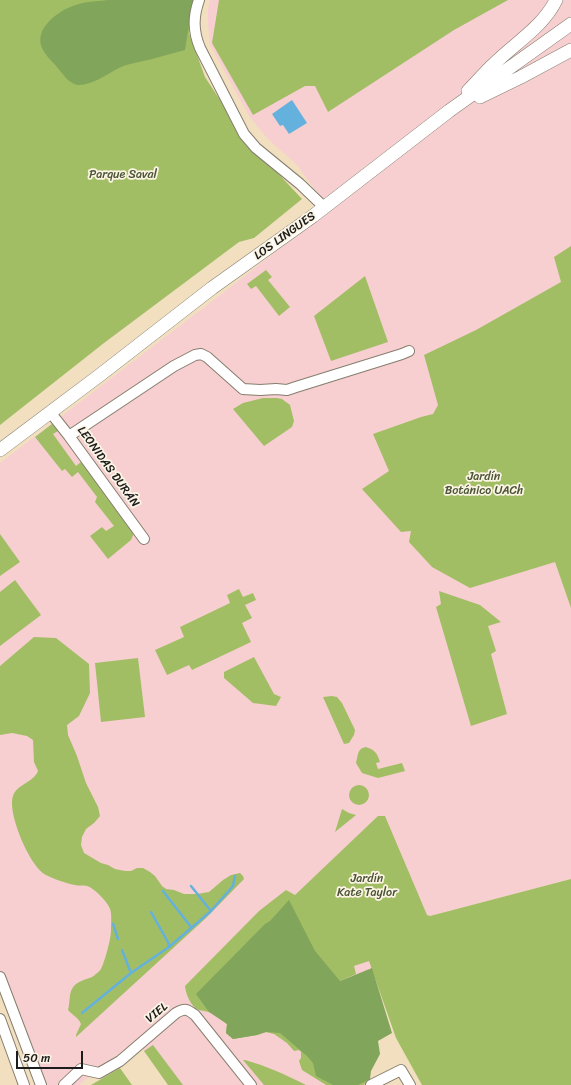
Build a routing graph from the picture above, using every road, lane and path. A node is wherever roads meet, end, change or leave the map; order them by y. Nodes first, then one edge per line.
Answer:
1 (199, 0) edge
2 (556, 0) edge
3 (571, 24) edge
4 (571, 50) edge
5 (450, 112) junction
6 (324, 207) junction
7 (409, 351) dead end
8 (50, 412) junction
9 (69, 436) junction
10 (0, 450) edge
11 (144, 539) dead end
12 (0, 977) edge
13 (0, 1019) edge
14 (24, 1085) edge
15 (41, 1085) edge
16 (64, 1085) edge
17 (251, 1085) edge
18 (371, 1085) edge
19 (410, 1085) edge

1 - 6 street
2 - 5 main road
3 - 5 main road, LOS LINGUES
4 - 5 main road
5 - 6 main road, LOS LINGUES
6 - 8 main road, LOS LINGUES
7 - 9 street
8 - 9 street, LEONIDAS DURÁN
8 - 10 main road, LOS LINGUES
9 - 11 street, LEONIDAS DURÁN
12 - 15 street
13 - 14 street
16 - 17 street, VIEL
18 - 19 street

